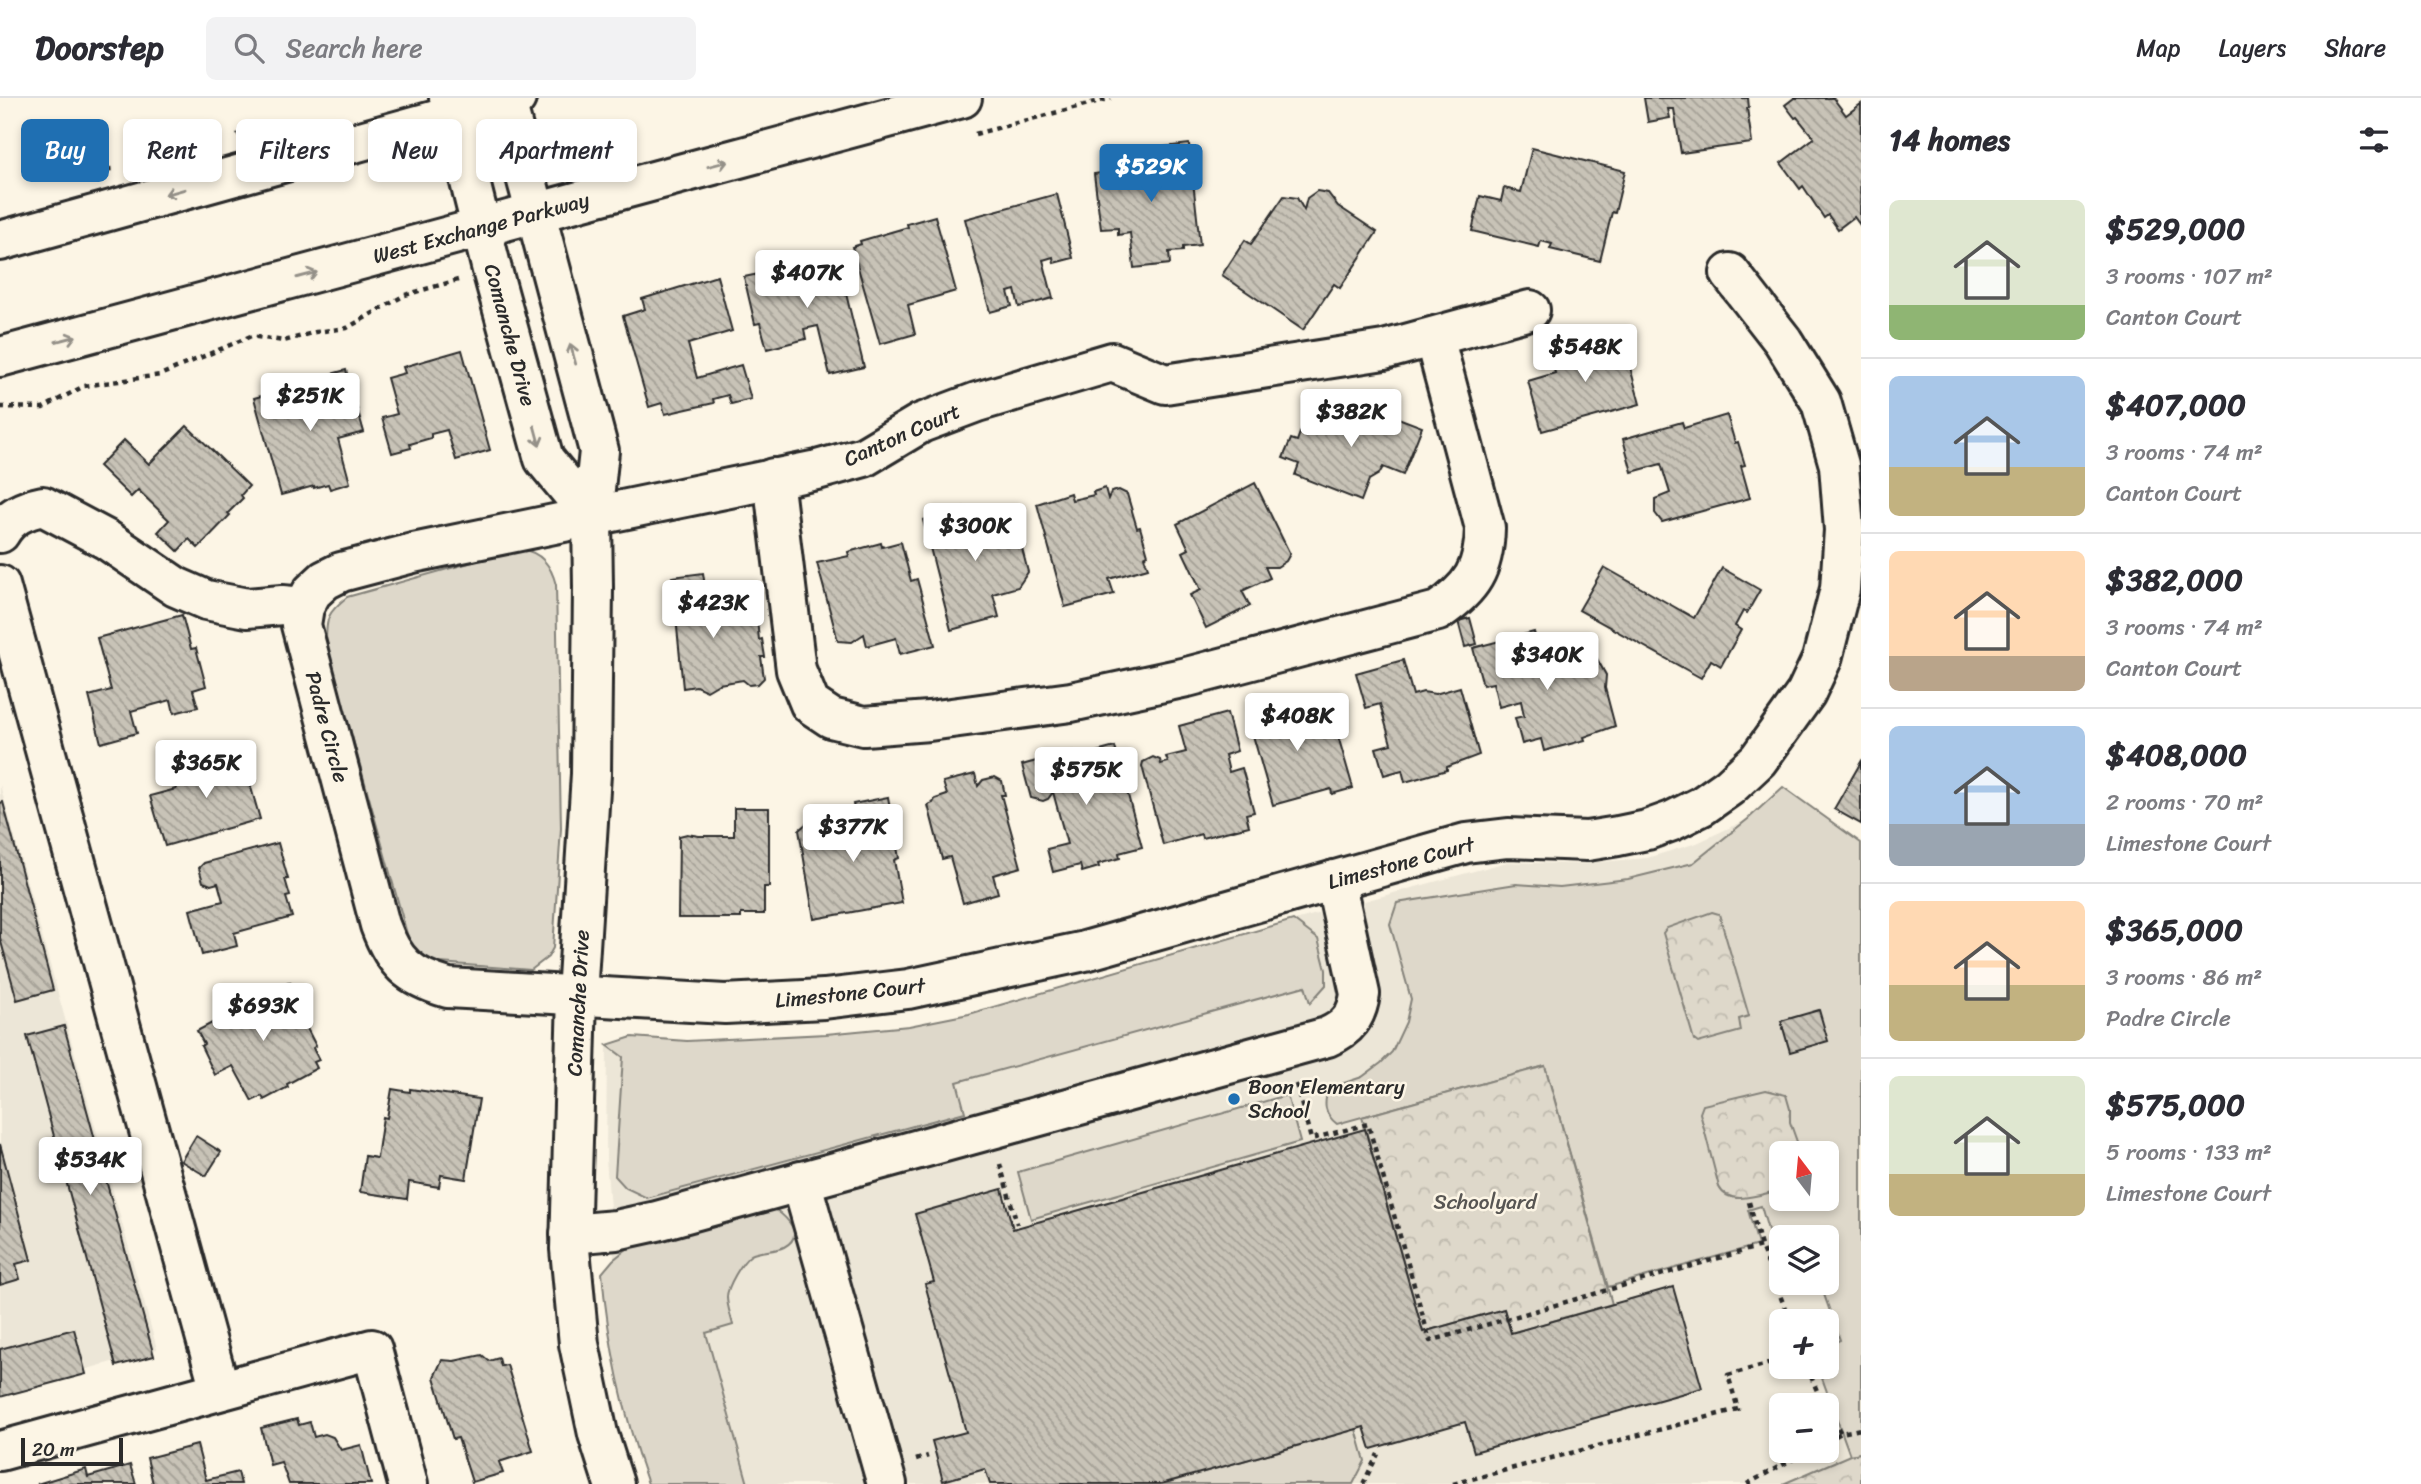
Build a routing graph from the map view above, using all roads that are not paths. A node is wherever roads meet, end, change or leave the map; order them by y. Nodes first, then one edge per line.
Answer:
1 (962, 98) edge
2 (509, 99) edge
3 (451, 107) edge
4 (534, 214) junction
5 (481, 228) junction
6 (0, 241) edge
7 (1730, 273) dead end
8 (1530, 310) dead end
9 (1434, 337) junction
10 (0, 356) edge
11 (773, 478) junction
12 (592, 517) junction
13 (0, 533) edge
14 (0, 585) edge
15 (304, 607) junction
16 (1335, 880) junction
17 (577, 995) junction
18 (801, 1181) junction
19 (570, 1234) junction
20 (220, 1390) junction
21 (0, 1451) edge
22 (408, 1484) edge
23 (614, 1484) edge
24 (887, 1484) edge

4 -> 1 street, West Exchange Parkway
2 - 3 street
2 - 4 street, Comanche Drive
3 - 5 street, Comanche Drive
3 -> 6 street
4 - 5 street, West Exchange Parkway
12 -> 4 street, Comanche Drive
10 -> 5 street, West Exchange Parkway
5 -> 12 street, Comanche Drive
7 - 16 street, Limestone Court
8 - 9 street
9 - 11 street, Canton Court
9 - 11 street
11 - 12 street, Canton Court
12 - 15 street
12 - 17 street, Comanche Drive
13 - 15 street
14 - 20 street
15 - 17 street, Padre Circle
16 - 17 street, Limestone Court
16 - 18 street
17 - 19 street, Comanche Drive
18 - 19 street
18 - 24 street
19 - 23 street, Comanche Drive
20 - 21 street
20 - 22 street

